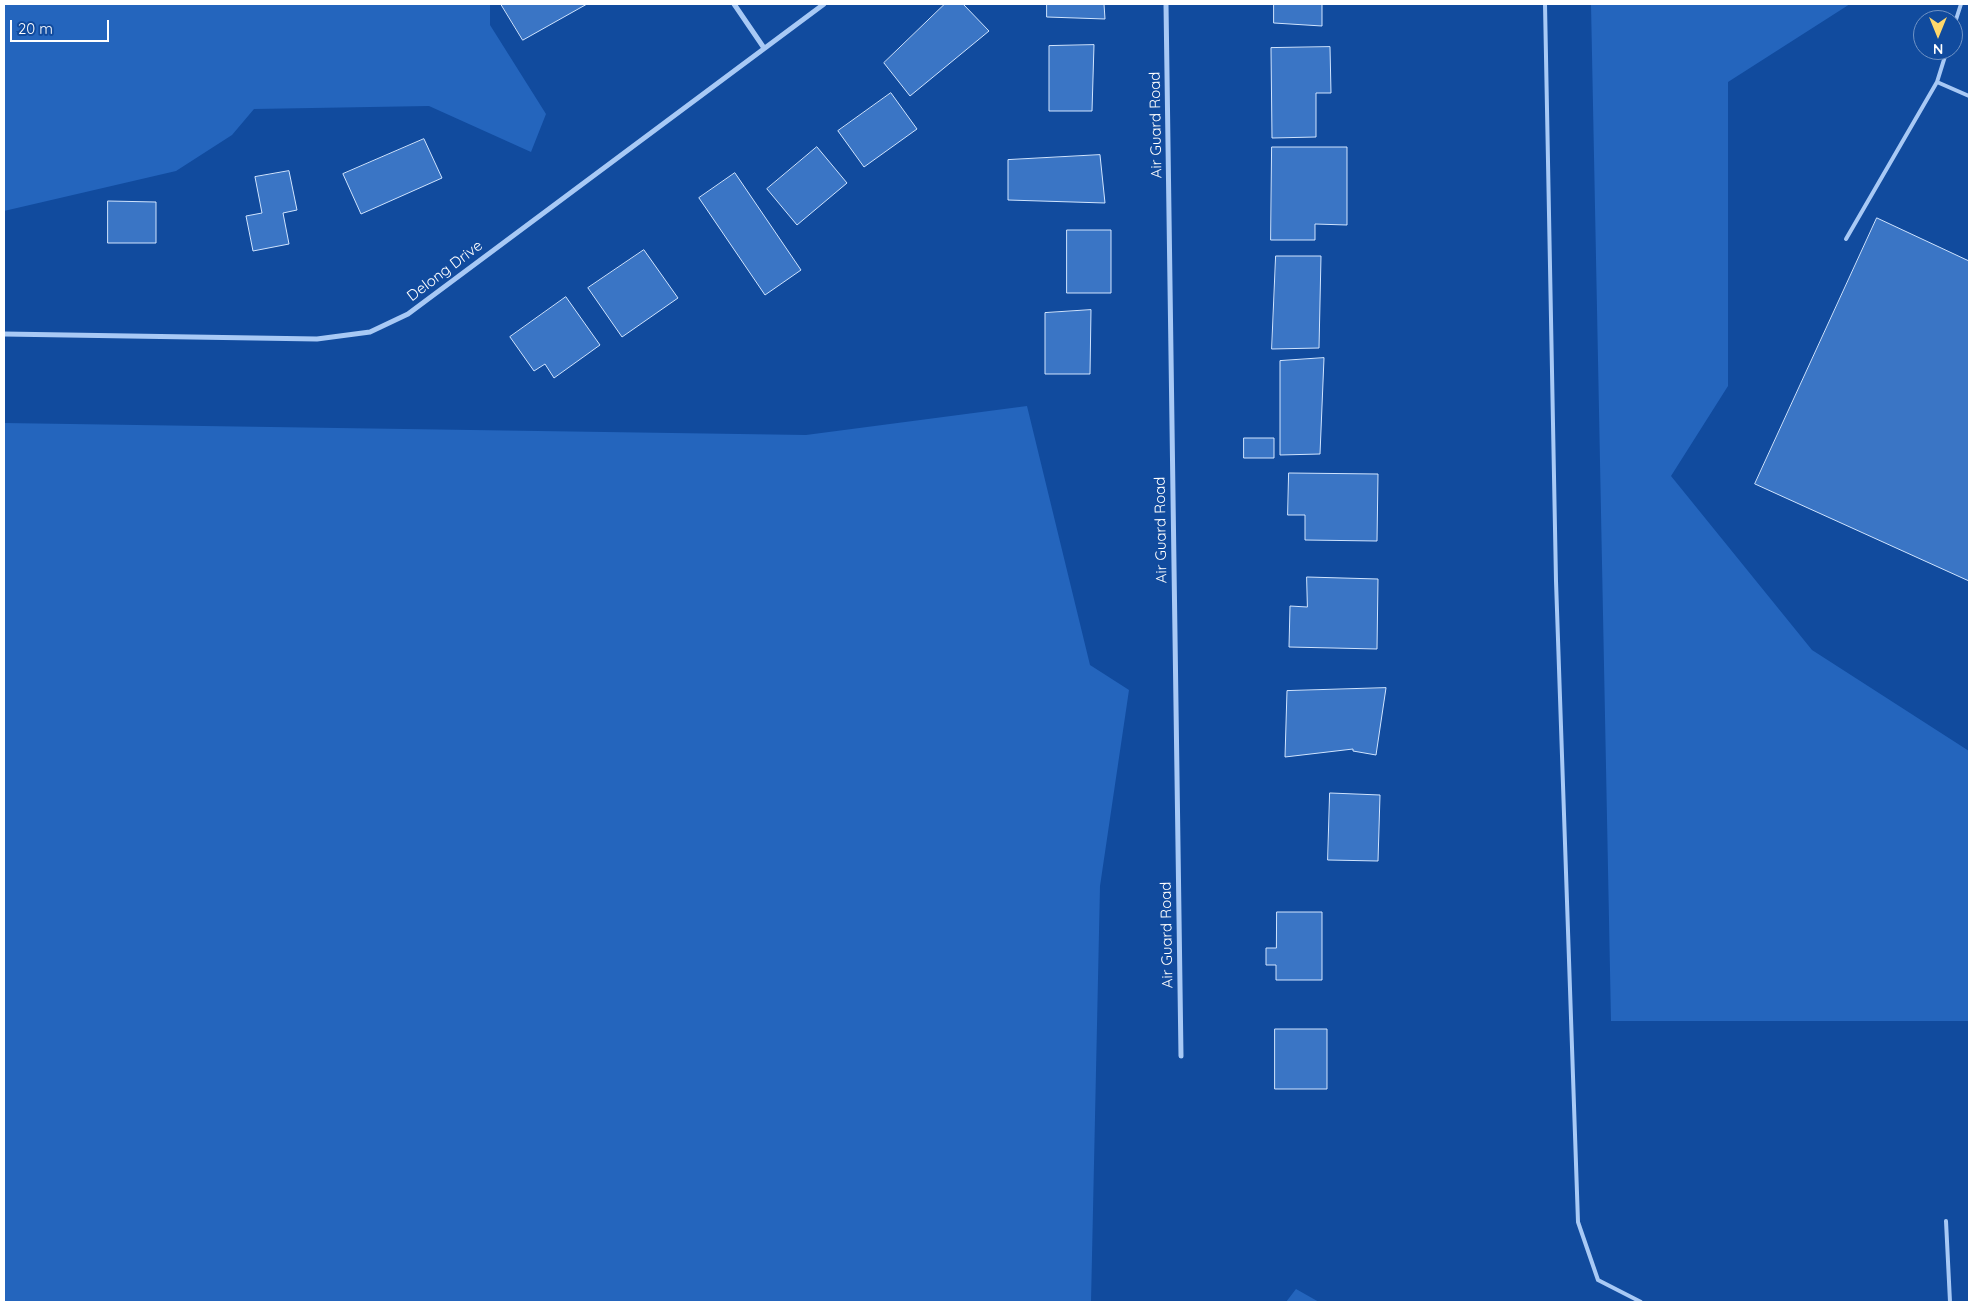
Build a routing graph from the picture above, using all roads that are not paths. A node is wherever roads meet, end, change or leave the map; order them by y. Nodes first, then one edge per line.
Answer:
1 (734, 4) edge
2 (824, 4) edge
3 (1166, 4) edge
4 (1546, 4) edge
5 (764, 48) junction
6 (1944, 60) edge
7 (1937, 82) junction
8 (1969, 96) edge
9 (1846, 239) dead end
10 (4, 334) edge
11 (1181, 1056) dead end
12 (1946, 1221) dead end
13 (1641, 1302) edge
14 (1950, 1302) edge

1 - 5 street
2 - 5 street, Delong Drive
3 - 11 street, Air Guard Road
4 - 13 lane
5 - 10 street, Delong Drive
6 - 7 lane
7 - 8 lane
7 - 9 lane
12 - 14 lane

